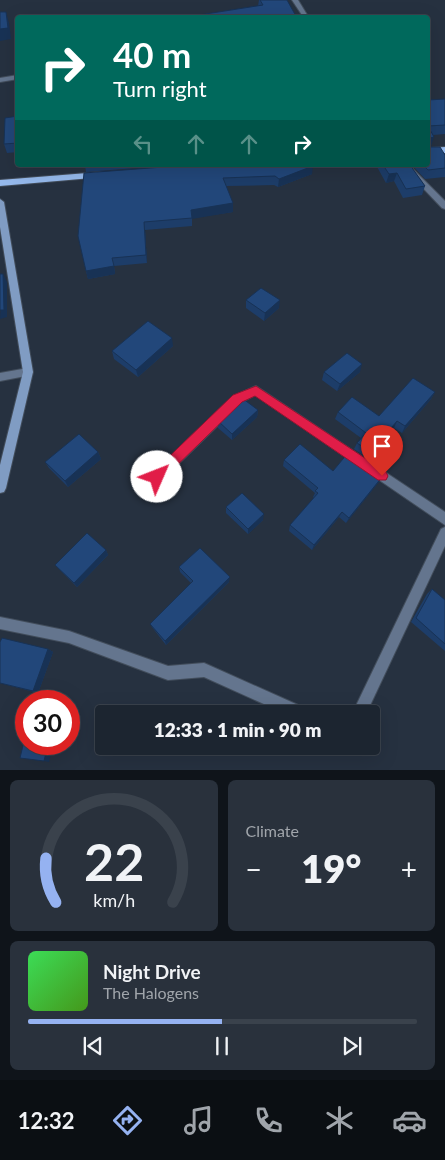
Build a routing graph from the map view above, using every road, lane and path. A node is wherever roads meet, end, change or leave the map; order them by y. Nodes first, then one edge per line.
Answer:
1 (295, 0) edge
2 (305, 15) edge
3 (15, 78) edge
4 (0, 80) edge
5 (445, 150) edge
6 (430, 151) edge
7 (407, 167) edge
8 (107, 175) edge
9 (0, 183) edge
10 (0, 202) edge
11 (445, 206) edge
12 (28, 372) junction
13 (0, 377) edge
14 (157, 477) dead end
15 (0, 488) edge
16 (445, 519) edge
17 (445, 533) edge
18 (0, 623) edge
19 (282, 705) edge
20 (362, 705) edge

1 - 2 street
3 - 4 street
5 - 6 main road
7 - 11 street
8 - 9 main road
10 - 12 street
12 - 13 street
12 - 15 street
14 - 16 street
17 - 20 street
18 - 19 street

